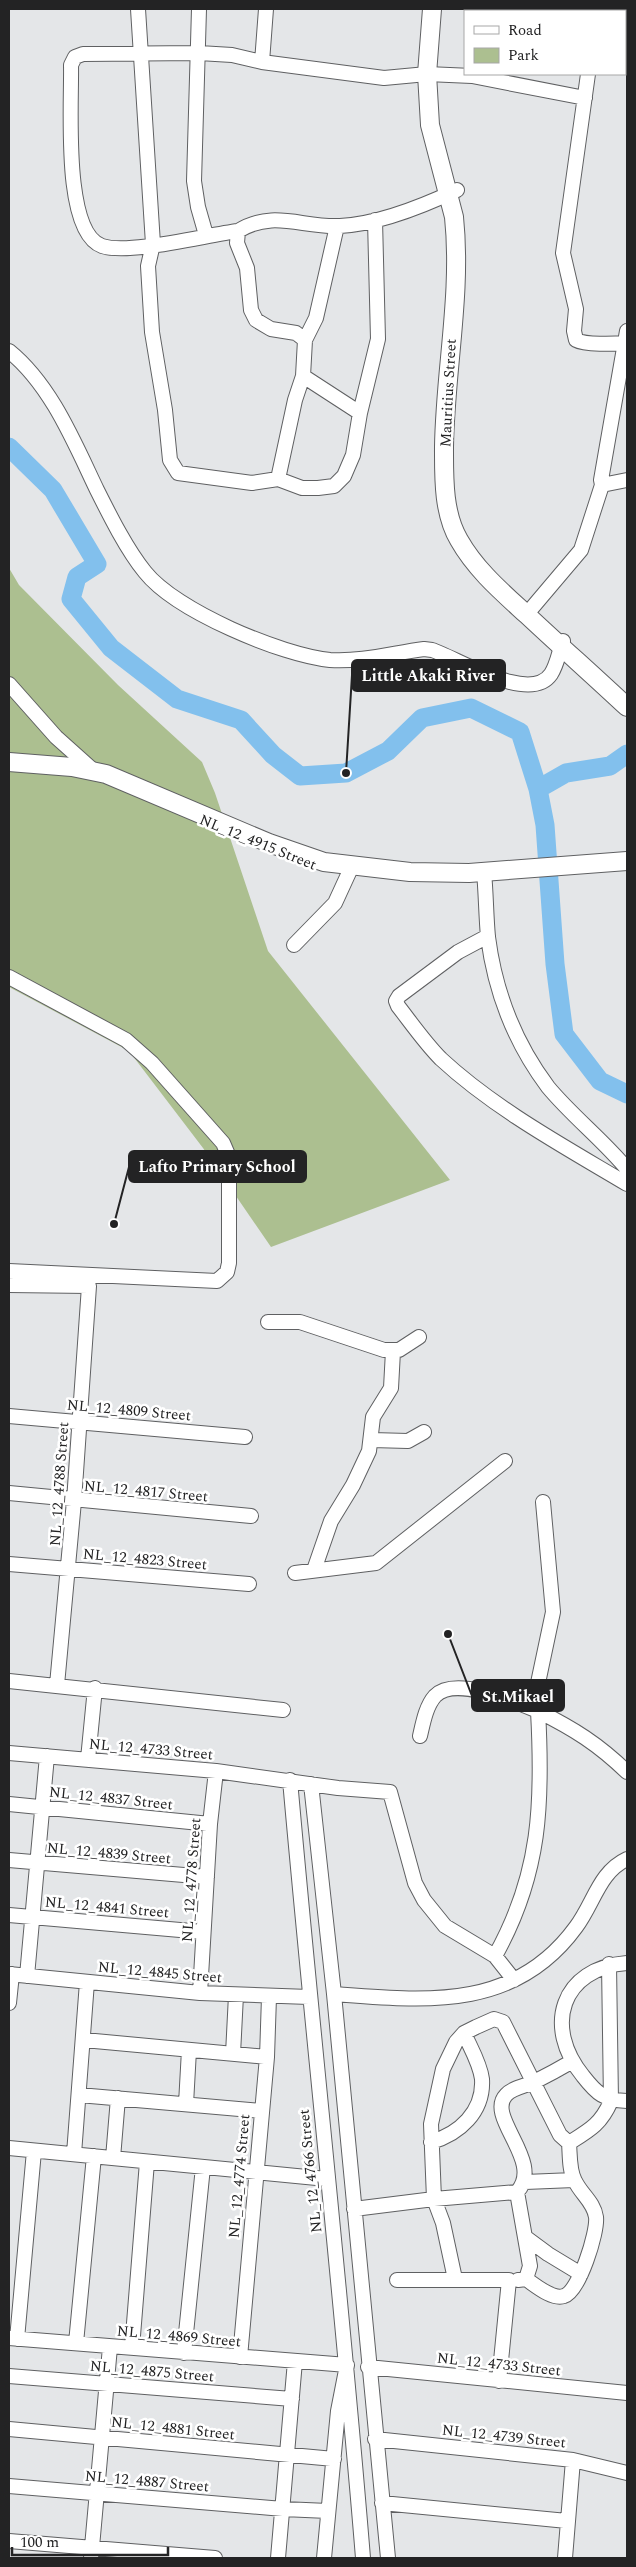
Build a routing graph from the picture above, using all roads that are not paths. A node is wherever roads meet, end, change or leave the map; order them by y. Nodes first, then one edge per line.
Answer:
1 (138, 9) edge
2 (199, 9) edge
3 (266, 9) edge
4 (432, 9) edge
5 (444, 9) edge
6 (142, 53) junction
7 (199, 53) junction
8 (262, 62) junction
9 (433, 74) junction
10 (588, 75) edge
11 (510, 78) edge
12 (585, 98) junction
13 (452, 192) junction
14 (375, 220) junction
15 (337, 226) junction
16 (238, 231) junction
17 (206, 235) junction
18 (153, 244) junction
19 (626, 337) edge
20 (305, 340) junction
21 (9, 350) edge
22 (304, 376) junction
23 (360, 413) junction
24 (278, 479) junction
25 (627, 480) edge
26 (602, 485) junction
27 (528, 613) junction
28 (562, 644) junction
29 (9, 684) edge
30 (15, 699) edge
31 (626, 702) edge
32 (9, 762) edge
33 (9, 768) edge
34 (94, 771) junction
35 (627, 861) edge
36 (627, 867) edge
37 (574, 868) junction
38 (351, 869) junction
39 (485, 875) junction
40 (488, 936) junction
41 (294, 945) dead end
42 (9, 977) edge
43 (627, 1169) edge
44 (627, 1184) edge
45 (9, 1271) edge
46 (9, 1285) edge
47 (268, 1322) dead end
48 (419, 1337) dead end
49 (393, 1351) junction
50 (9, 1416) edge
51 (80, 1422) junction
52 (424, 1432) dead end
53 (245, 1437) dead end
54 (372, 1440) junction
55 (505, 1461) dead end
56 (9, 1493) edge
57 (74, 1501) junction
58 (543, 1502) dead end
59 (251, 1516) dead end
60 (9, 1564) edge
61 (68, 1569) junction
62 (314, 1570) junction
63 (294, 1573) dead end
64 (249, 1584) dead end
65 (9, 1681) edge
66 (57, 1685) junction
67 (95, 1688) junction
68 (283, 1710) dead end
69 (538, 1711) junction
70 (420, 1736) dead end
71 (9, 1752) edge
72 (47, 1756) junction
73 (88, 1759) junction
74 (216, 1771) junction
75 (627, 1772) edge
76 (290, 1780) junction
77 (311, 1784) junction
78 (9, 1804) edge
79 (42, 1807) junction
80 (210, 1824) junction
81 (627, 1859) edge
82 (9, 1860) edge
83 (38, 1863) junction
84 (207, 1878) junction
85 (9, 1915) edge
86 (32, 1917) junction
87 (203, 1932) junction
88 (495, 1956) junction
89 (627, 1962) edge
90 (609, 1964) junction
91 (10, 1974) edge
92 (27, 1976) junction
93 (514, 1980) junction
94 (87, 1982) junction
95 (200, 1993) junction
96 (334, 1994) junction
97 (236, 1995) junction
98 (269, 1997) junction
99 (309, 1997) junction
100 (9, 2003) edge
101 (464, 2033) junction
102 (84, 2040) junction
103 (189, 2050) junction
104 (233, 2054) junction
105 (267, 2057) junction
106 (571, 2062) junction
107 (533, 2082) junction
108 (79, 2095) junction
109 (118, 2098) junction
110 (610, 2100) junction
111 (627, 2101) edge
112 (186, 2104) junction
113 (262, 2110) junction
114 (430, 2142) junction
115 (569, 2143) junction
116 (9, 2148) edge
117 (34, 2151) junction
118 (74, 2154) junction
119 (94, 2156) junction
120 (113, 2158) junction
121 (147, 2162) junction
122 (203, 2167) junction
123 (257, 2172) junction
124 (327, 2179) junction
125 (574, 2180) junction
126 (521, 2187) junction
127 (434, 2199) junction
128 (354, 2210) junction
129 (525, 2237) junction
130 (548, 2254) junction
131 (528, 2273) junction
132 (581, 2274) junction
133 (455, 2279) junction
134 (397, 2280) dead end
135 (509, 2280) junction
136 (13, 2338) edge
137 (76, 2343) junction
138 (110, 2347) junction
139 (132, 2348) junction
140 (184, 2353) junction
141 (240, 2357) junction
142 (295, 2361) junction
143 (347, 2365) junction
144 (368, 2367) junction
145 (9, 2376) edge
146 (500, 2381) junction
147 (108, 2384) junction
148 (627, 2393) edge
149 (292, 2399) junction
150 (9, 2429) edge
151 (103, 2437) junction
152 (375, 2439) junction
153 (287, 2456) junction
154 (334, 2459) junction
155 (573, 2460) junction
156 (627, 2473) edge
157 (9, 2486) edge
158 (96, 2493) junction
159 (382, 2503) junction
160 (283, 2509) junction
161 (328, 2511) junction
162 (567, 2521) junction
163 (9, 2541) edge
164 (91, 2553) edge
165 (215, 2558) edge
166 (278, 2558) edge
167 (324, 2558) edge
168 (363, 2558) edge
169 (388, 2558) edge
170 (565, 2558) edge

1 - 6 street
2 - 7 street
3 - 8 street
4 - 9 main road, Mauritius Street
5 - 9 main road, Mauritius Street
6 - 7 street
6 - 18 street
6 - 18 street
7 - 8 street
7 - 17 street
8 - 9 street
9 - 11 street
9 - 13 main road, Mauritius Street
10 - 12 street
11 - 12 street
12 - 19 street
13 - 14 street
13 - 27 main road, Mauritius Street
14 - 15 street
14 - 23 street
15 - 16 street
15 - 20 street
16 - 17 street
16 - 20 street
17 - 18 street
18 - 24 street
19 - 26 street
20 - 22 street
21 - 28 street
22 - 23 street
22 - 24 street
23 - 24 street
25 - 26 street
26 - 27 street
27 - 28 main road, Mauritius Street
28 - 31 main road, Mauritius Street
29 - 30 street
30 - 34 street
32 - 34 main road, NL_12_4915 Street
33 - 38 main road, NL_12_4915 Street
34 - 38 main road, NL_12_4915 Street
35 - 37 main road
36 - 37 main road
37 - 39 main road, NL_12_4915 Street
38 - 39 main road, NL_12_4915 Street
38 - 41 street
39 - 40 street
40 - 43 street
40 - 44 street
42 - 45 street
46 - 51 street, NL_12_4788 Street
47 - 49 street
48 - 49 street
49 - 54 street
50 - 51 street, NL_12_4809 Street
51 - 53 street, NL_12_4809 Street
51 - 57 street, NL_12_4788 Street
52 - 54 street
54 - 62 street
55 - 62 street
56 - 57 street, NL_12_4817 Street
57 - 59 street, NL_12_4817 Street
57 - 61 street, NL_12_4788 Street
58 - 69 street
60 - 61 street, NL_12_4823 Street
61 - 64 street, NL_12_4823 Street
61 - 66 street, NL_12_4788 Street
62 - 63 street
65 - 66 street
66 - 67 street
67 - 68 street
67 - 73 street
69 - 70 street
69 - 75 street
69 - 88 street
71 - 72 street, NL_12_4733 Street
72 - 73 street, NL_12_4733 Street
72 - 79 street
73 - 74 street, NL_12_4733 Street
74 - 76 street, NL_12_4733 Street
74 - 80 street, NL_12_4778 Street
76 - 77 street, NL_12_4733 Street
76 - 99 street, NL_12_4766 Street
77 - 88 street, NL_12_4733 Street
77 - 96 street
78 - 79 street, NL_12_4837 Street
79 - 80 street, NL_12_4837 Street
79 - 83 street
80 - 84 street, NL_12_4778 Street
81 - 93 street
82 - 83 street, NL_12_4839 Street
83 - 84 street, NL_12_4839 Street
83 - 86 street
84 - 87 street, NL_12_4778 Street
85 - 86 street, NL_12_4841 Street
86 - 87 street, NL_12_4841 Street
86 - 92 street
87 - 95 street, NL_12_4778 Street
88 - 93 street
89 - 90 street
90 - 106 street
90 - 110 street
91 - 92 street, NL_12_4845 Street
91 - 100 street
92 - 94 street, NL_12_4845 Street
93 - 96 street
94 - 95 street, NL_12_4845 Street
94 - 102 street
95 - 97 street, NL_12_4845 Street
96 - 128 street
97 - 98 street, NL_12_4845 Street
97 - 104 street
98 - 99 street, NL_12_4845 Street
98 - 105 street, NL_12_4774 Street
99 - 124 street, NL_12_4766 Street
101 - 107 street
101 - 114 street
101 - 114 street
102 - 103 street
102 - 108 street
103 - 104 street
103 - 112 street
104 - 105 street
105 - 113 street, NL_12_4774 Street
106 - 107 street
106 - 110 street
107 - 115 street
107 - 126 street
108 - 109 street
108 - 118 street
109 - 112 street
109 - 120 street
110 - 111 street
110 - 115 street
112 - 113 street
113 - 123 street, NL_12_4774 Street
114 - 127 street
115 - 125 street
116 - 117 street
117 - 118 street
117 - 136 street
118 - 119 street
119 - 120 street
119 - 137 street
120 - 121 street
121 - 122 street
121 - 139 street
122 - 123 street
122 - 140 street
123 - 124 street
123 - 141 street, NL_12_4774 Street
124 - 143 street, NL_12_4766 Street
125 - 126 street
125 - 132 street
126 - 127 street
126 - 129 street
127 - 128 street
127 - 133 street
128 - 144 street
129 - 130 street
129 - 131 street
130 - 131 street
130 - 132 street
131 - 132 street
131 - 135 street
133 - 134 street
133 - 135 street
135 - 146 street
136 - 137 street, NL_12_4869 Street
137 - 138 street, NL_12_4869 Street
138 - 139 street, NL_12_4869 Street
138 - 147 street
139 - 140 street, NL_12_4869 Street
140 - 141 street, NL_12_4869 Street
141 - 142 street, NL_12_4869 Street
142 - 143 street, NL_12_4869 Street
142 - 149 street
143 - 154 street
143 - 168 street, NL_12_4766 Street
144 - 146 street, NL_12_4733 Street
144 - 152 street
145 - 147 street, NL_12_4875 Street
146 - 148 street, NL_12_4733 Street
147 - 149 street, NL_12_4875 Street
147 - 151 street
149 - 153 street
150 - 151 street, NL_12_4881 Street
151 - 153 street, NL_12_4881 Street
151 - 158 street
152 - 155 street, NL_12_4739 Street
152 - 159 street
153 - 154 street, NL_12_4881 Street
153 - 160 street
154 - 161 street
155 - 156 street, NL_12_4739 Street
155 - 162 street
157 - 158 street, NL_12_4887 Street
158 - 160 street, NL_12_4887 Street
158 - 164 street
159 - 162 street
159 - 169 street
160 - 161 street, NL_12_4887 Street
160 - 166 street
161 - 167 street
162 - 170 street
163 - 164 street
164 - 165 street

